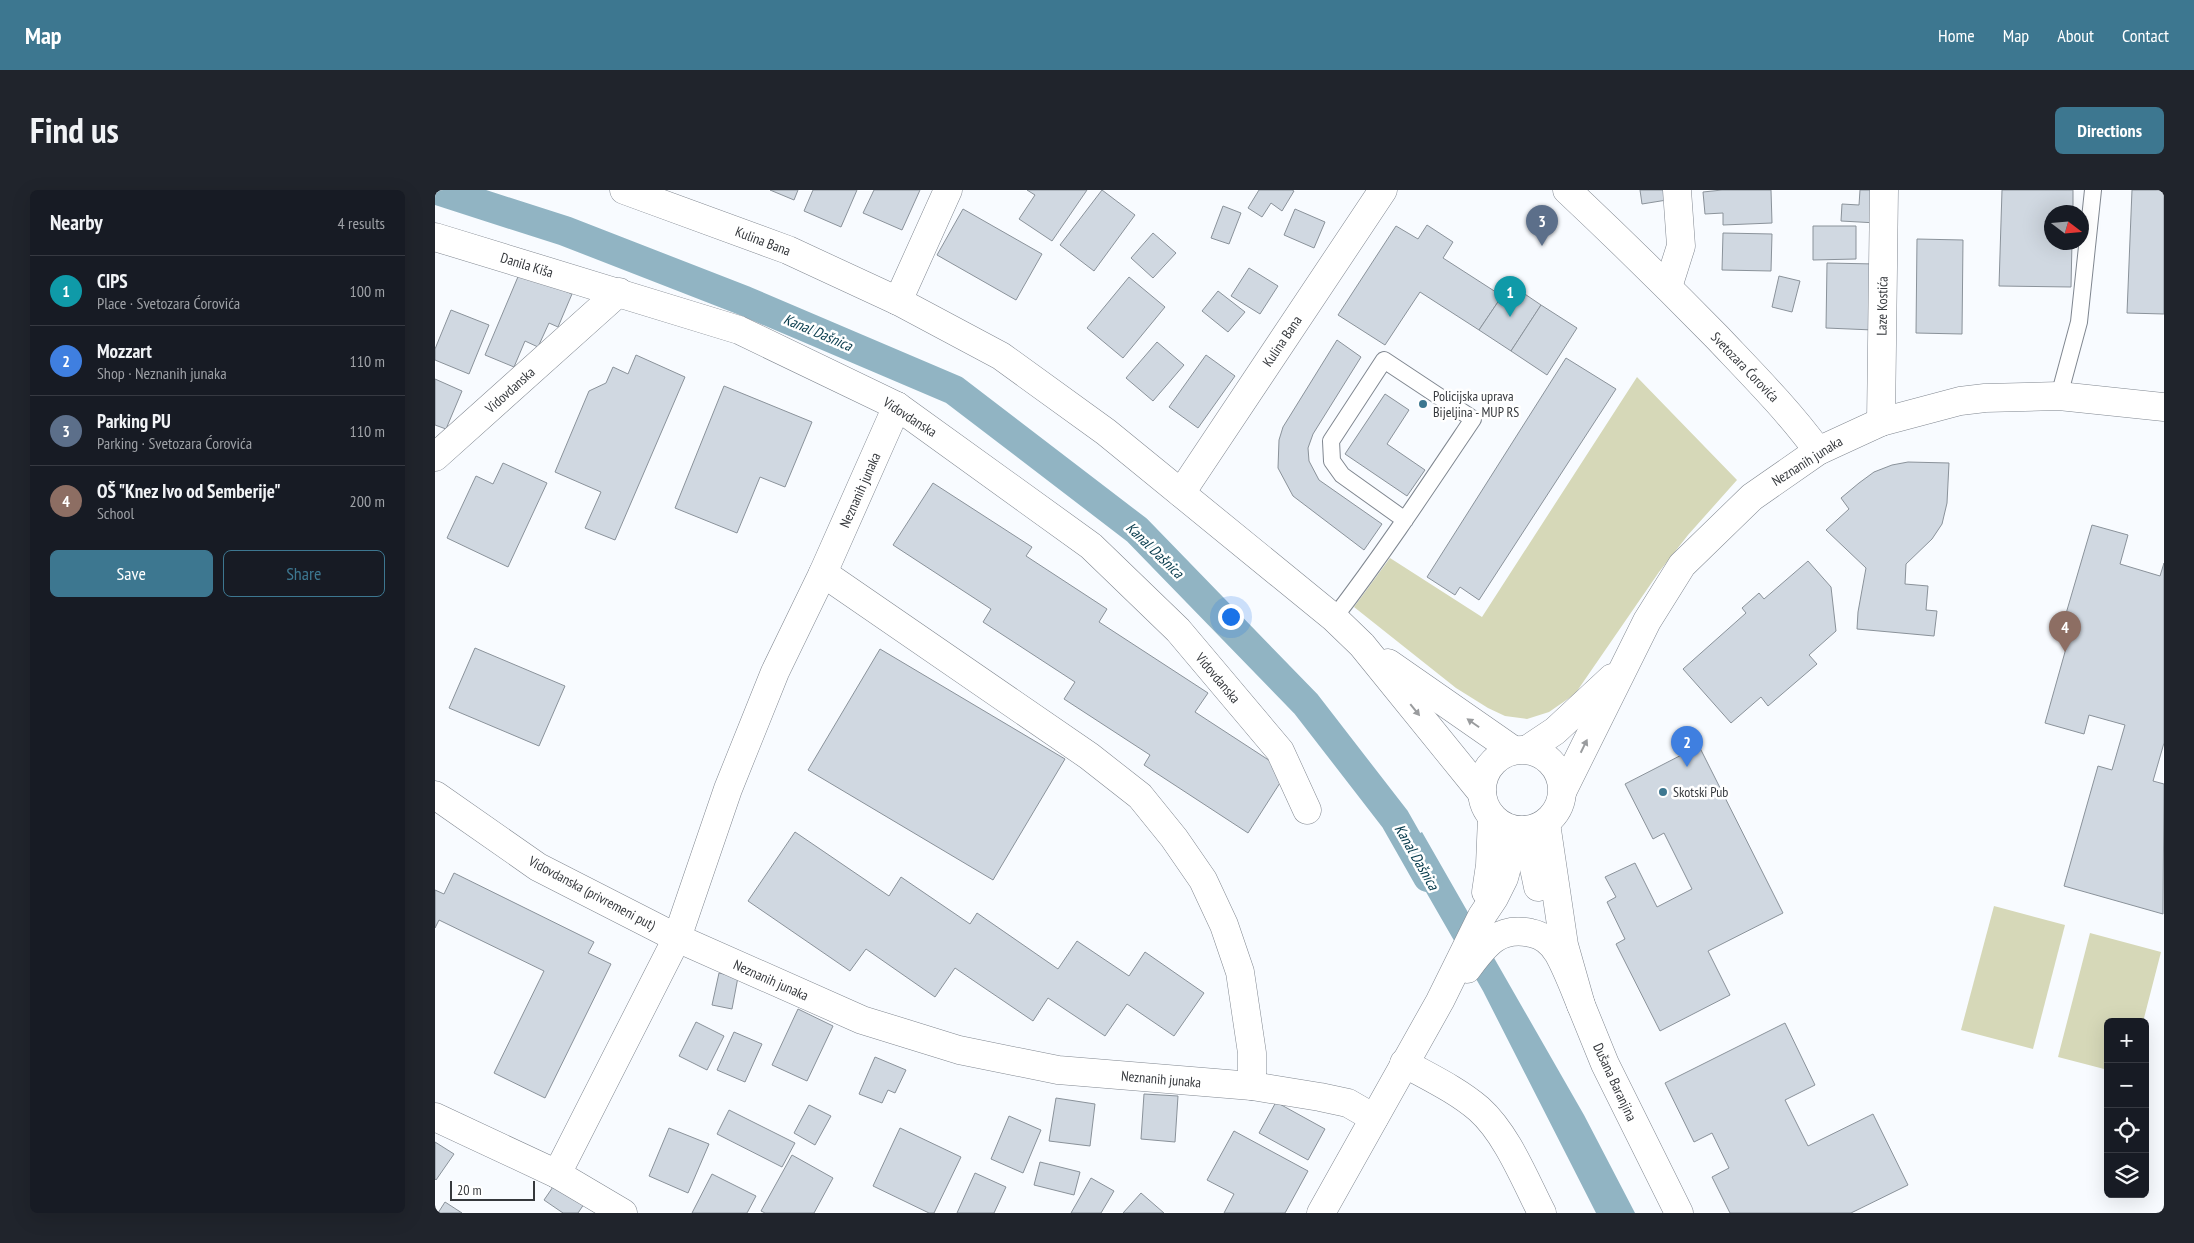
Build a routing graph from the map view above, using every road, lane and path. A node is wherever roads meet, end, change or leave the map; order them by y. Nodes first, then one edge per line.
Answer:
1 (625, 190) edge
2 (948, 190) edge
3 (1383, 190) edge
4 (1567, 190) edge
5 (1677, 190) edge
6 (1884, 190) edge
7 (2093, 190) edge
8 (435, 237) edge
9 (1668, 287) junction
10 (619, 292) junction
11 (898, 301) junction
12 (2059, 396) junction
13 (897, 406) junction
14 (2164, 407) edge
15 (1881, 422) junction
16 (1818, 452) junction
17 (435, 457) edge
18 (1181, 493) junction
19 (1405, 520) junction
20 (823, 573) junction
21 (1334, 618) junction
22 (1362, 645) junction
23 (1624, 667) junction
24 (1520, 750) junction
25 (1563, 790) junction
26 (435, 795) edge
27 (1487, 805) junction
28 (1307, 810) dead end
29 (1530, 828) junction
30 (1489, 926) junction
31 (677, 938) junction
32 (1581, 1005) junction
33 (1404, 1063) junction
34 (1252, 1086) junction
35 (435, 1117) edge
36 (1374, 1118) junction
37 (557, 1174) junction
38 (623, 1213) edge
39 (1321, 1213) edge
40 (1543, 1213) edge
41 (1679, 1213) edge

1 - 11 street, Kulina Bana
2 - 11 street
3 - 18 street, Kulina Bana
4 - 9 street, Svetozara Ćorovića
5 - 9 street
6 - 15 street, Laze Kostića
7 - 12 lane
8 - 10 street, Danila Kiša
9 - 16 street, Svetozara Ćorovića
10 - 13 street, Vidovdanska
10 - 17 street, Vidovdanska
11 - 18 street, Kulina Bana
12 - 14 street, Neznanih junaka
12 - 15 street, Neznanih junaka
13 - 20 street, Neznanih junaka
13 - 28 street, Vidovdanska
15 - 16 street, Neznanih junaka
16 - 23 street, Neznanih junaka
18 - 21 street, Kulina Bana
19 - 19 lane
19 - 21 lane
20 - 31 street, Neznanih junaka
20 - 34 street
21 - 22 street, Kulina Bana
24 -> 22 street
22 -> 27 street
23 - 24 street
25 -> 23 street, Neznanih junaka
24 - 25 street
24 - 27 street
25 - 29 street
26 - 31 street, Vidovdanska (privremeni put)
27 - 29 street
27 - 30 street
29 - 30 street
29 - 32 street, Dušana Baranjina
30 - 32 street
30 - 33 street
31 - 34 street, Neznanih junaka
31 - 37 street
32 - 41 street, Dušana Baranjina
33 - 36 street
33 - 40 street
34 - 36 street, Neznanih junaka
35 - 37 street
36 - 39 street
37 - 38 street

